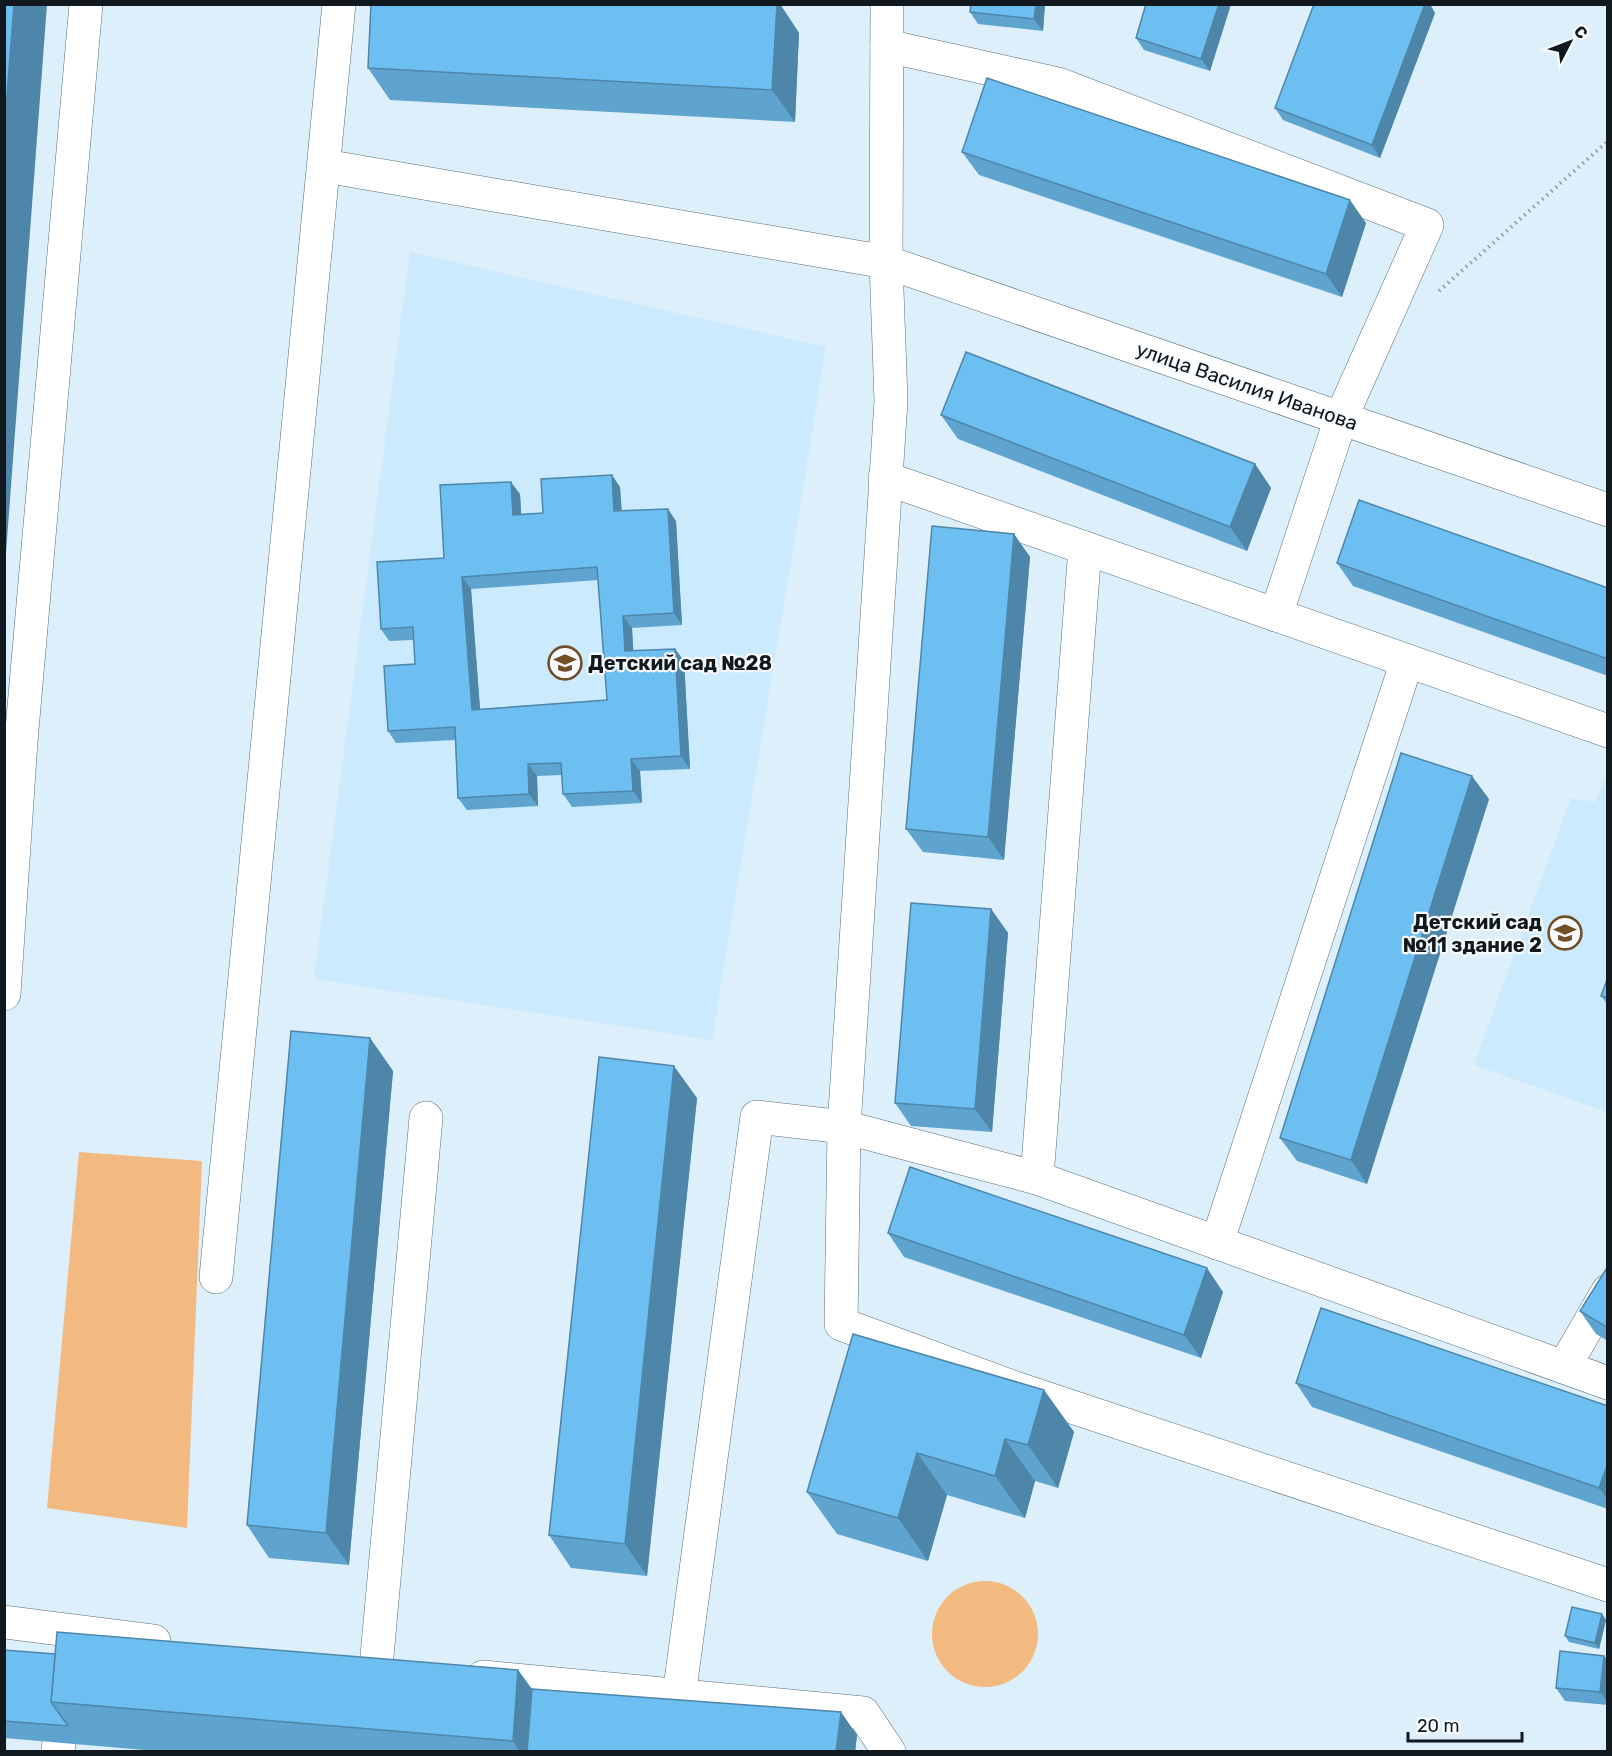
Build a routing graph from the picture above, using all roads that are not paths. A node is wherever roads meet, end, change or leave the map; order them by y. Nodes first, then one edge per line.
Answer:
1 (86, 4) edge
2 (339, 4) edge
3 (887, 4) edge
4 (887, 46) junction
5 (325, 166) junction
6 (886, 262) junction
7 (1341, 418) junction
8 (885, 478) junction
9 (1608, 510) edge
10 (1085, 548) junction
11 (1276, 615) junction
12 (1407, 661) junction
13 (1608, 731) edge
14 (4, 994) edge
15 (426, 1118) dead end
16 (844, 1127) junction
17 (1037, 1178) junction
18 (1217, 1242) junction
19 (216, 1276) dead end
20 (1608, 1291) edge
21 (1564, 1367) junction
22 (1608, 1383) edge
23 (1608, 1585) edge
24 (4, 1622) edge
25 (186, 1645) edge
26 (411, 1670) edge
27 (457, 1675) edge
28 (679, 1696) junction
29 (890, 1752) edge

1 - 14 street
2 - 5 street
3 - 4 street
4 - 6 street
4 - 7 street
5 - 6 street, улица Василия Иванова
5 - 19 street
6 - 7 street, улица Василия Иванова
6 - 8 street
7 - 9 street, улица Василия Иванова
7 - 11 street
8 - 10 street
8 - 16 street
10 - 11 street
10 - 17 street
11 - 12 street
12 - 13 street
12 - 18 street
15 - 26 street
16 - 17 street
16 - 23 street
16 - 28 street
17 - 18 street
18 - 21 street
20 - 21 street
21 - 22 street
24 - 25 street
27 - 28 street
28 - 29 street

